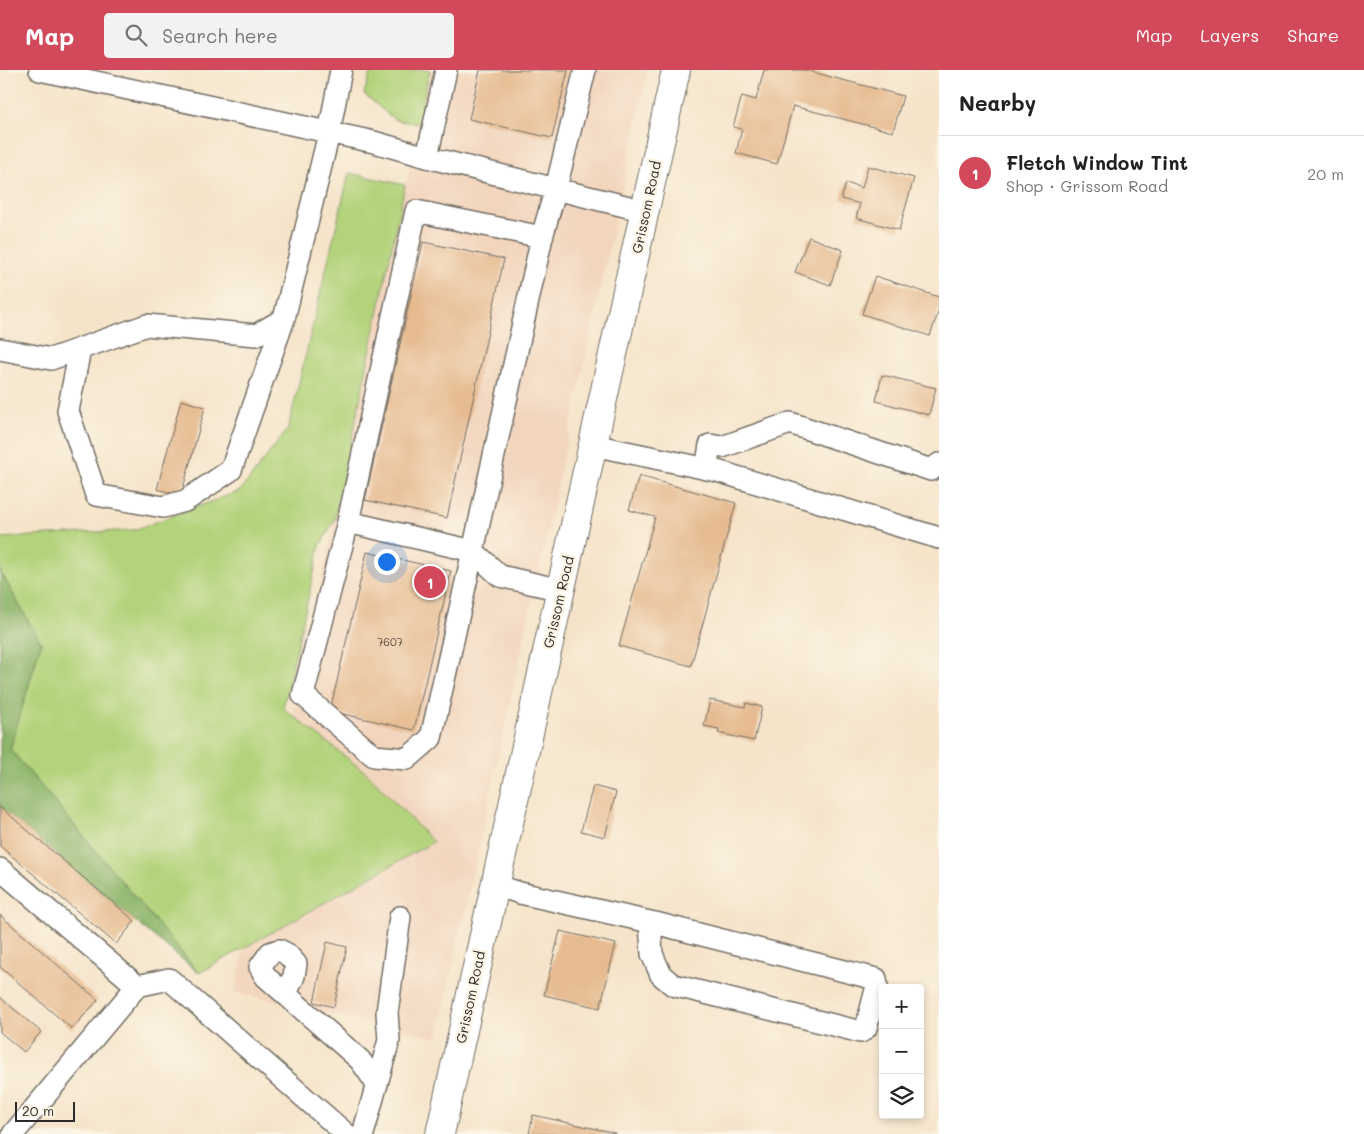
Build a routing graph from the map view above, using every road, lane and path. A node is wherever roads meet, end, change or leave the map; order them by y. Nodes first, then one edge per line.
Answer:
1 (40, 70) edge
2 (342, 70) edge
3 (446, 70) edge
4 (585, 70) edge
5 (676, 70) edge
6 (329, 133) junction
7 (427, 157) junction
8 (556, 188) junction
9 (645, 211) junction
10 (542, 237) junction
11 (284, 319) junction
12 (80, 348) junction
13 (0, 349) edge
14 (593, 445) junction
15 (939, 464) edge
16 (706, 469) junction
17 (348, 522) junction
18 (939, 538) edge
19 (474, 551) junction
20 (561, 590) junction
21 (0, 869) edge
22 (495, 885) junction
23 (400, 917) dead end
24 (650, 922) junction
25 (137, 986) junction
26 (286, 994) dead end
27 (378, 1084) junction
28 (13, 1134) edge
29 (346, 1134) edge
30 (362, 1134) edge
31 (440, 1134) edge

1 - 6 lane
2 - 6 lane
3 - 7 lane
4 - 8 lane
5 - 9 main road, Grissom Road
6 - 7 lane
6 - 11 lane
7 - 8 lane
8 - 9 lane
8 - 10 lane
9 - 14 main road, Grissom Road
10 - 17 lane
10 - 19 lane
11 - 12 lane
11 - 12 lane
12 - 13 lane
14 - 16 lane
14 - 20 main road, Grissom Road
15 - 16 lane
16 - 18 lane
17 - 19 lane
17 - 19 lane
19 - 20 lane
20 - 22 main road, Grissom Road
21 - 25 lane
22 - 24 lane
22 - 31 main road, Grissom Road
23 - 27 lane
24 - 24 lane
25 - 28 lane
25 - 29 lane
26 - 27 lane
27 - 30 lane

